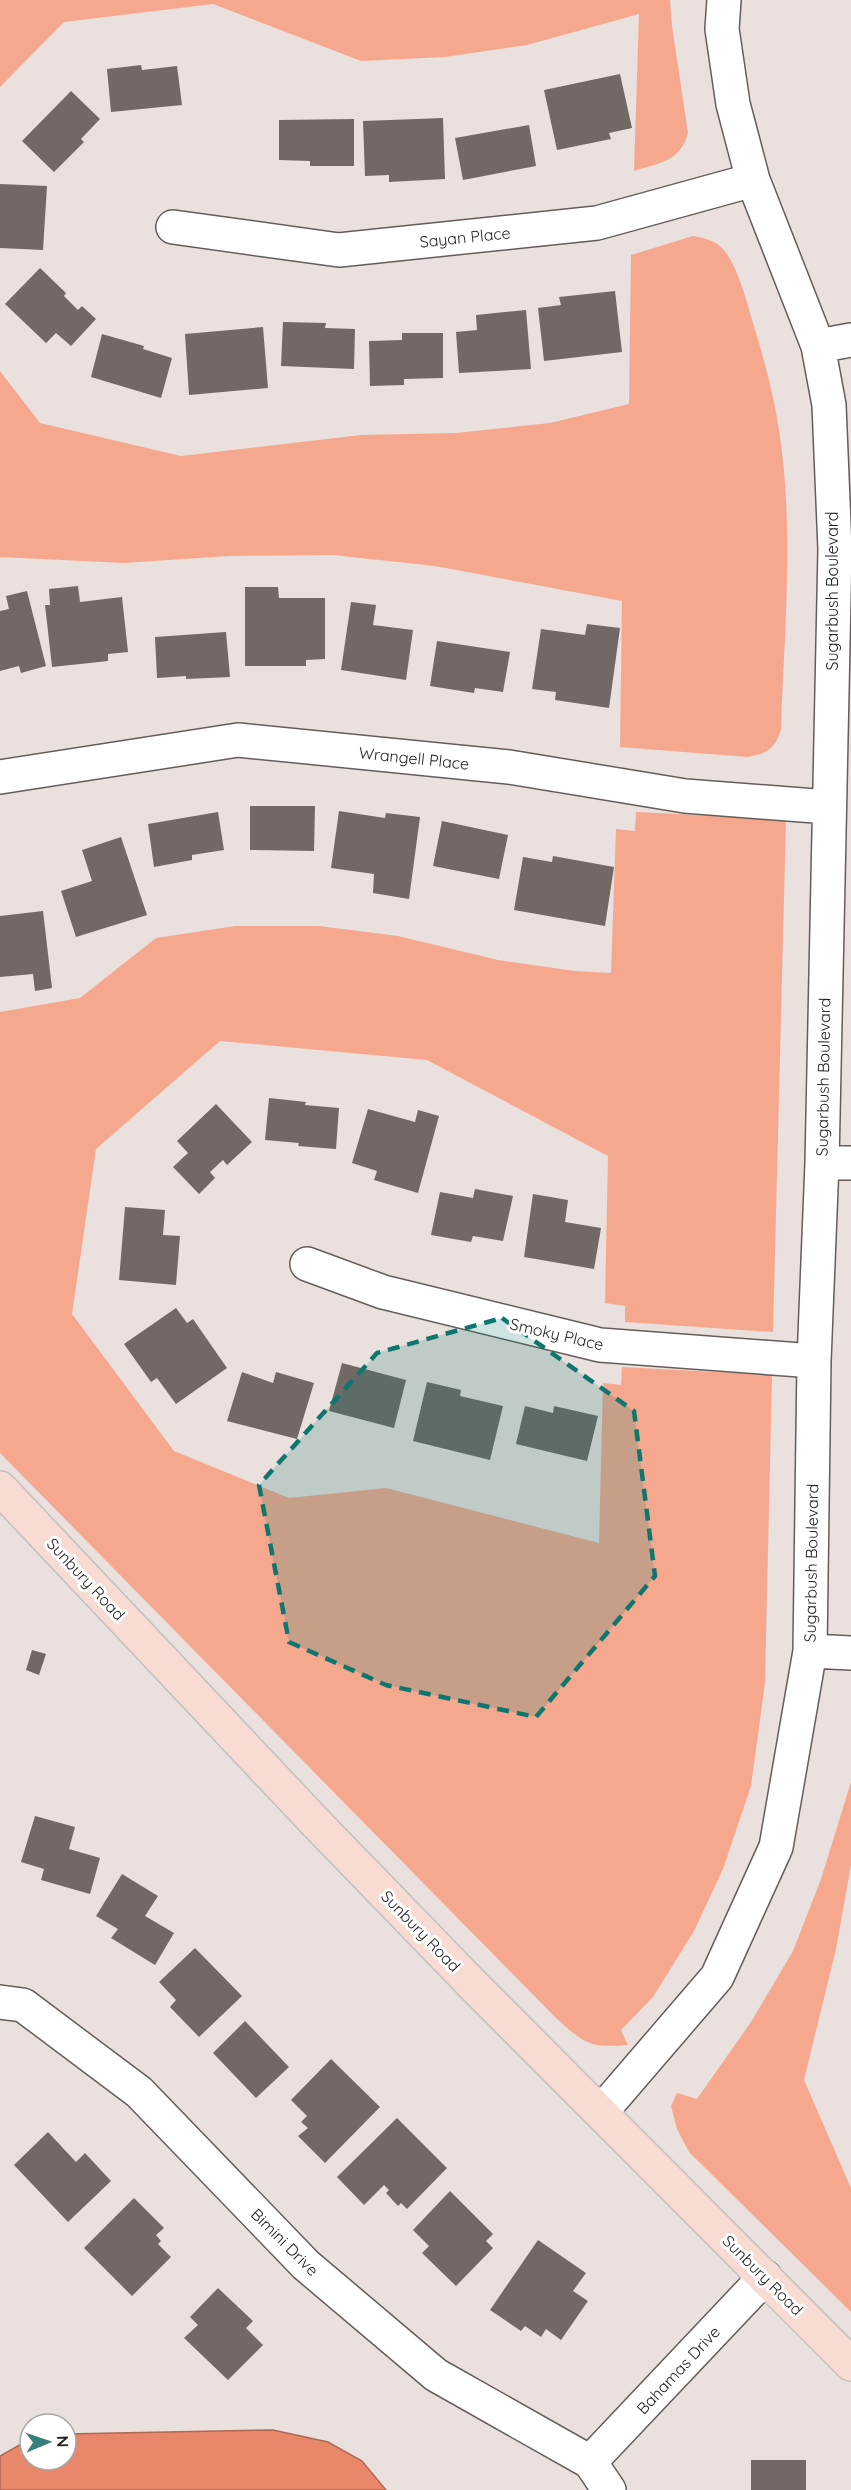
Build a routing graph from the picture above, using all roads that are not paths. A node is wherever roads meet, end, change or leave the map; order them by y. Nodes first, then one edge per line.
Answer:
1 (724, 0) edge
2 (753, 180) junction
3 (173, 227) dead end
4 (851, 340) edge
5 (818, 346) junction
6 (0, 777) edge
7 (828, 807) junction
8 (836, 1163) edge
9 (307, 1264) dead end
10 (814, 1361) junction
11 (0, 1488) edge
12 (810, 1652) junction
13 (851, 1653) edge
14 (0, 2002) edge
15 (601, 2112) junction
16 (765, 2277) junction
17 (851, 2364) edge
18 (590, 2462) junction
19 (609, 2490) edge

1 - 2 street, Sugarbush Boulevard
2 - 3 street, Sayan Place
2 - 5 street, Sugarbush Boulevard
4 - 5 street
5 - 7 street, Sugarbush Boulevard
6 - 7 street, Wrangell Place
7 - 8 street, Sugarbush Boulevard
8 - 10 street, Sugarbush Boulevard
9 - 10 street, Smoky Place
10 - 12 street, Sugarbush Boulevard
11 - 15 main road, Sunbury Road
12 - 13 street
12 - 15 street, Sugarbush Boulevard
14 - 18 street, Bimini Drive
15 - 16 main road, Sunbury Road
16 - 17 main road, Sunbury Road
16 - 18 street, Bahamas Drive
18 - 19 street

